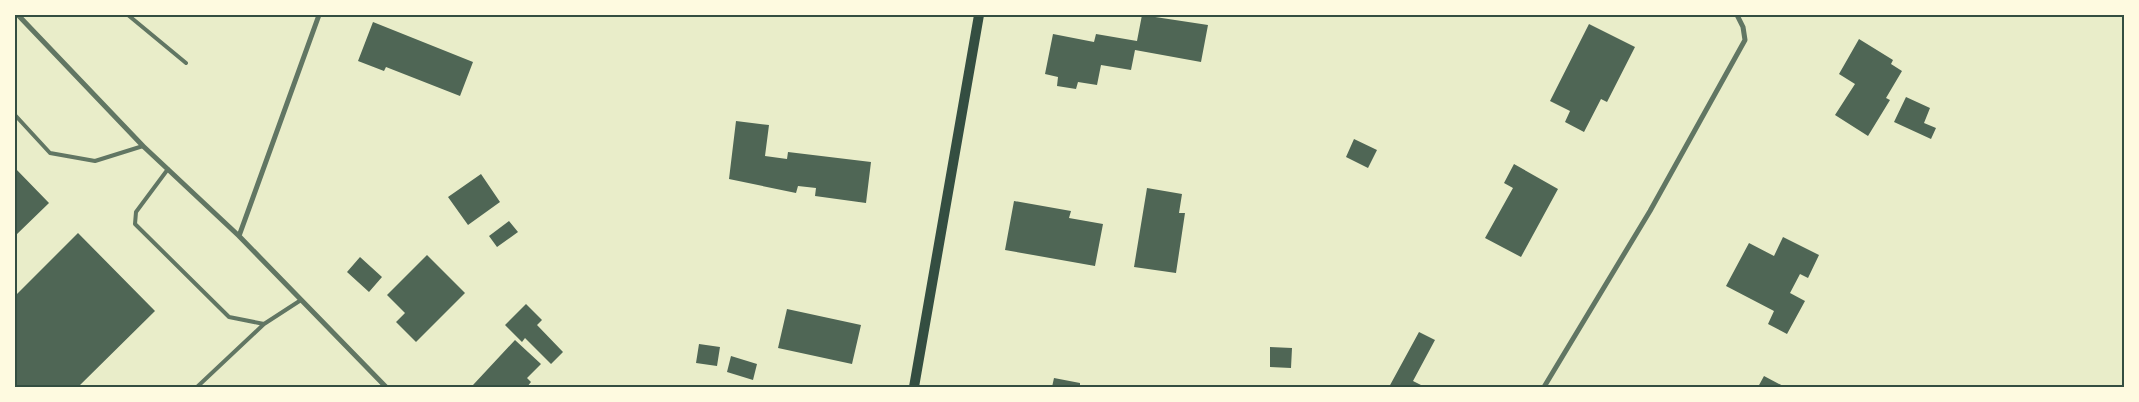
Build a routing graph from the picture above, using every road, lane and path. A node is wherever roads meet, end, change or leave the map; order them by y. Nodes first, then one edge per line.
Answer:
1 (18, 15) edge
2 (128, 15) edge
3 (318, 15) edge
4 (979, 15) edge
5 (1737, 15) edge
6 (186, 63) dead end
7 (15, 115) edge
8 (143, 146) junction
9 (168, 169) junction
10 (239, 236) junction
11 (301, 300) junction
12 (264, 324) junction
13 (197, 387) edge
14 (386, 387) edge
15 (914, 387) edge
16 (1544, 387) edge

1 - 8 street
2 - 6 lane
3 - 10 street
4 - 15 main road
5 - 16 street
7 - 8 lane
8 - 9 street
9 - 10 street
9 - 12 lane
10 - 11 street
11 - 12 lane
11 - 14 street
12 - 13 lane

